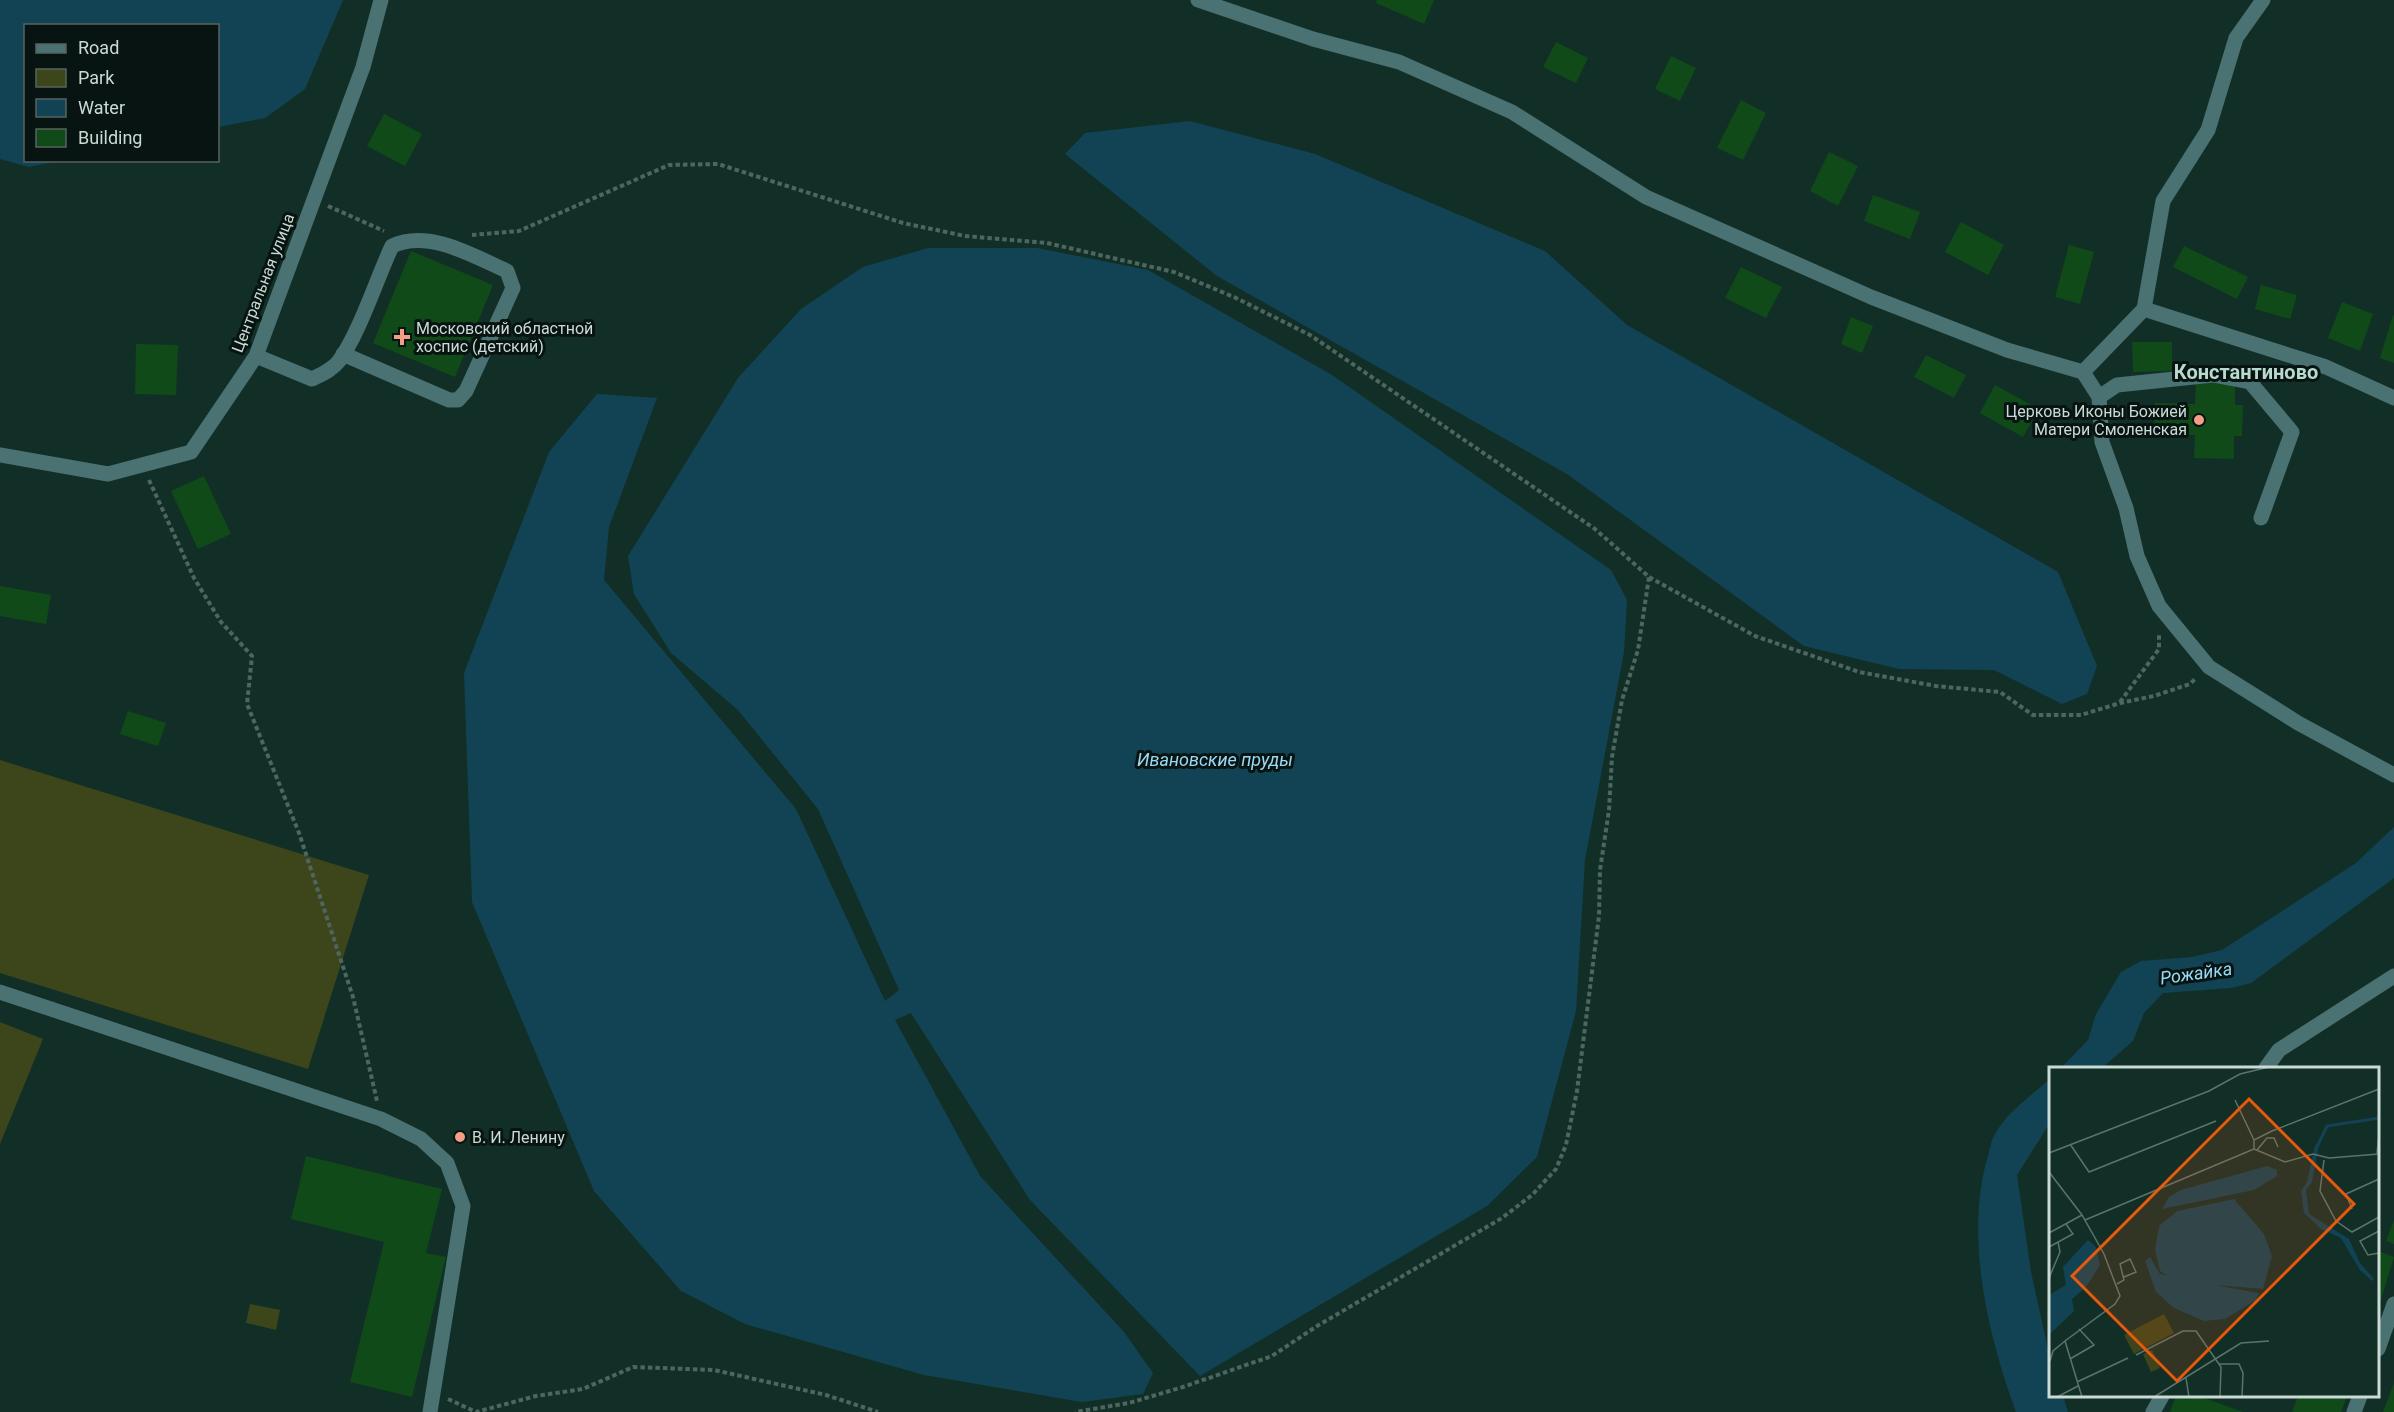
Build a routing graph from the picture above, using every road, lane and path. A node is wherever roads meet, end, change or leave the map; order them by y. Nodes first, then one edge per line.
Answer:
1 (381, 0) edge
2 (1198, 0) edge
3 (2263, 0) edge
4 (314, 200) junction
5 (388, 231) dead end
6 (465, 235) dead end
7 (2145, 309) junction
8 (343, 354) junction
9 (256, 356) junction
10 (2084, 372) junction
11 (2099, 397) junction
12 (2394, 398) edge
13 (0, 455) edge
14 (142, 465) junction
15 (2261, 518) dead end
16 (1648, 577) junction
17 (2159, 606) junction
18 (2209, 667) junction
19 (2120, 703) junction
20 (2394, 775) edge
21 (2394, 976) edge
22 (0, 992) edge
23 (2267, 1067) edge
24 (381, 1119) junction
25 (2394, 1304) edge
26 (2379, 1346) edge
27 (434, 1390) junction
28 (2161, 1397) edge
29 (2359, 1397) edge
30 (430, 1412) edge
31 (878, 1412) edge
32 (1075, 1412) edge
33 (2153, 1412) edge
34 (2354, 1412) edge

1 - 4 street, Центральная улица
2 - 10 street
3 - 7 street
4 - 5 path
4 - 9 street, Центральная улица
6 - 16 path
7 - 10 street
7 - 12 street
8 - 8 street
8 - 9 street
9 - 14 street, Центральная улица
10 - 11 street
11 - 15 street
11 - 17 street
13 - 14 street, Центральная улица
14 - 24 path
16 - 19 path
16 - 32 path
17 - 18 street
17 - 19 path
18 - 19 path
18 - 20 street
21 - 23 street
22 - 24 street
24 - 27 street
25 - 26 street
27 - 30 street
27 - 31 path
28 - 33 street
29 - 34 street

